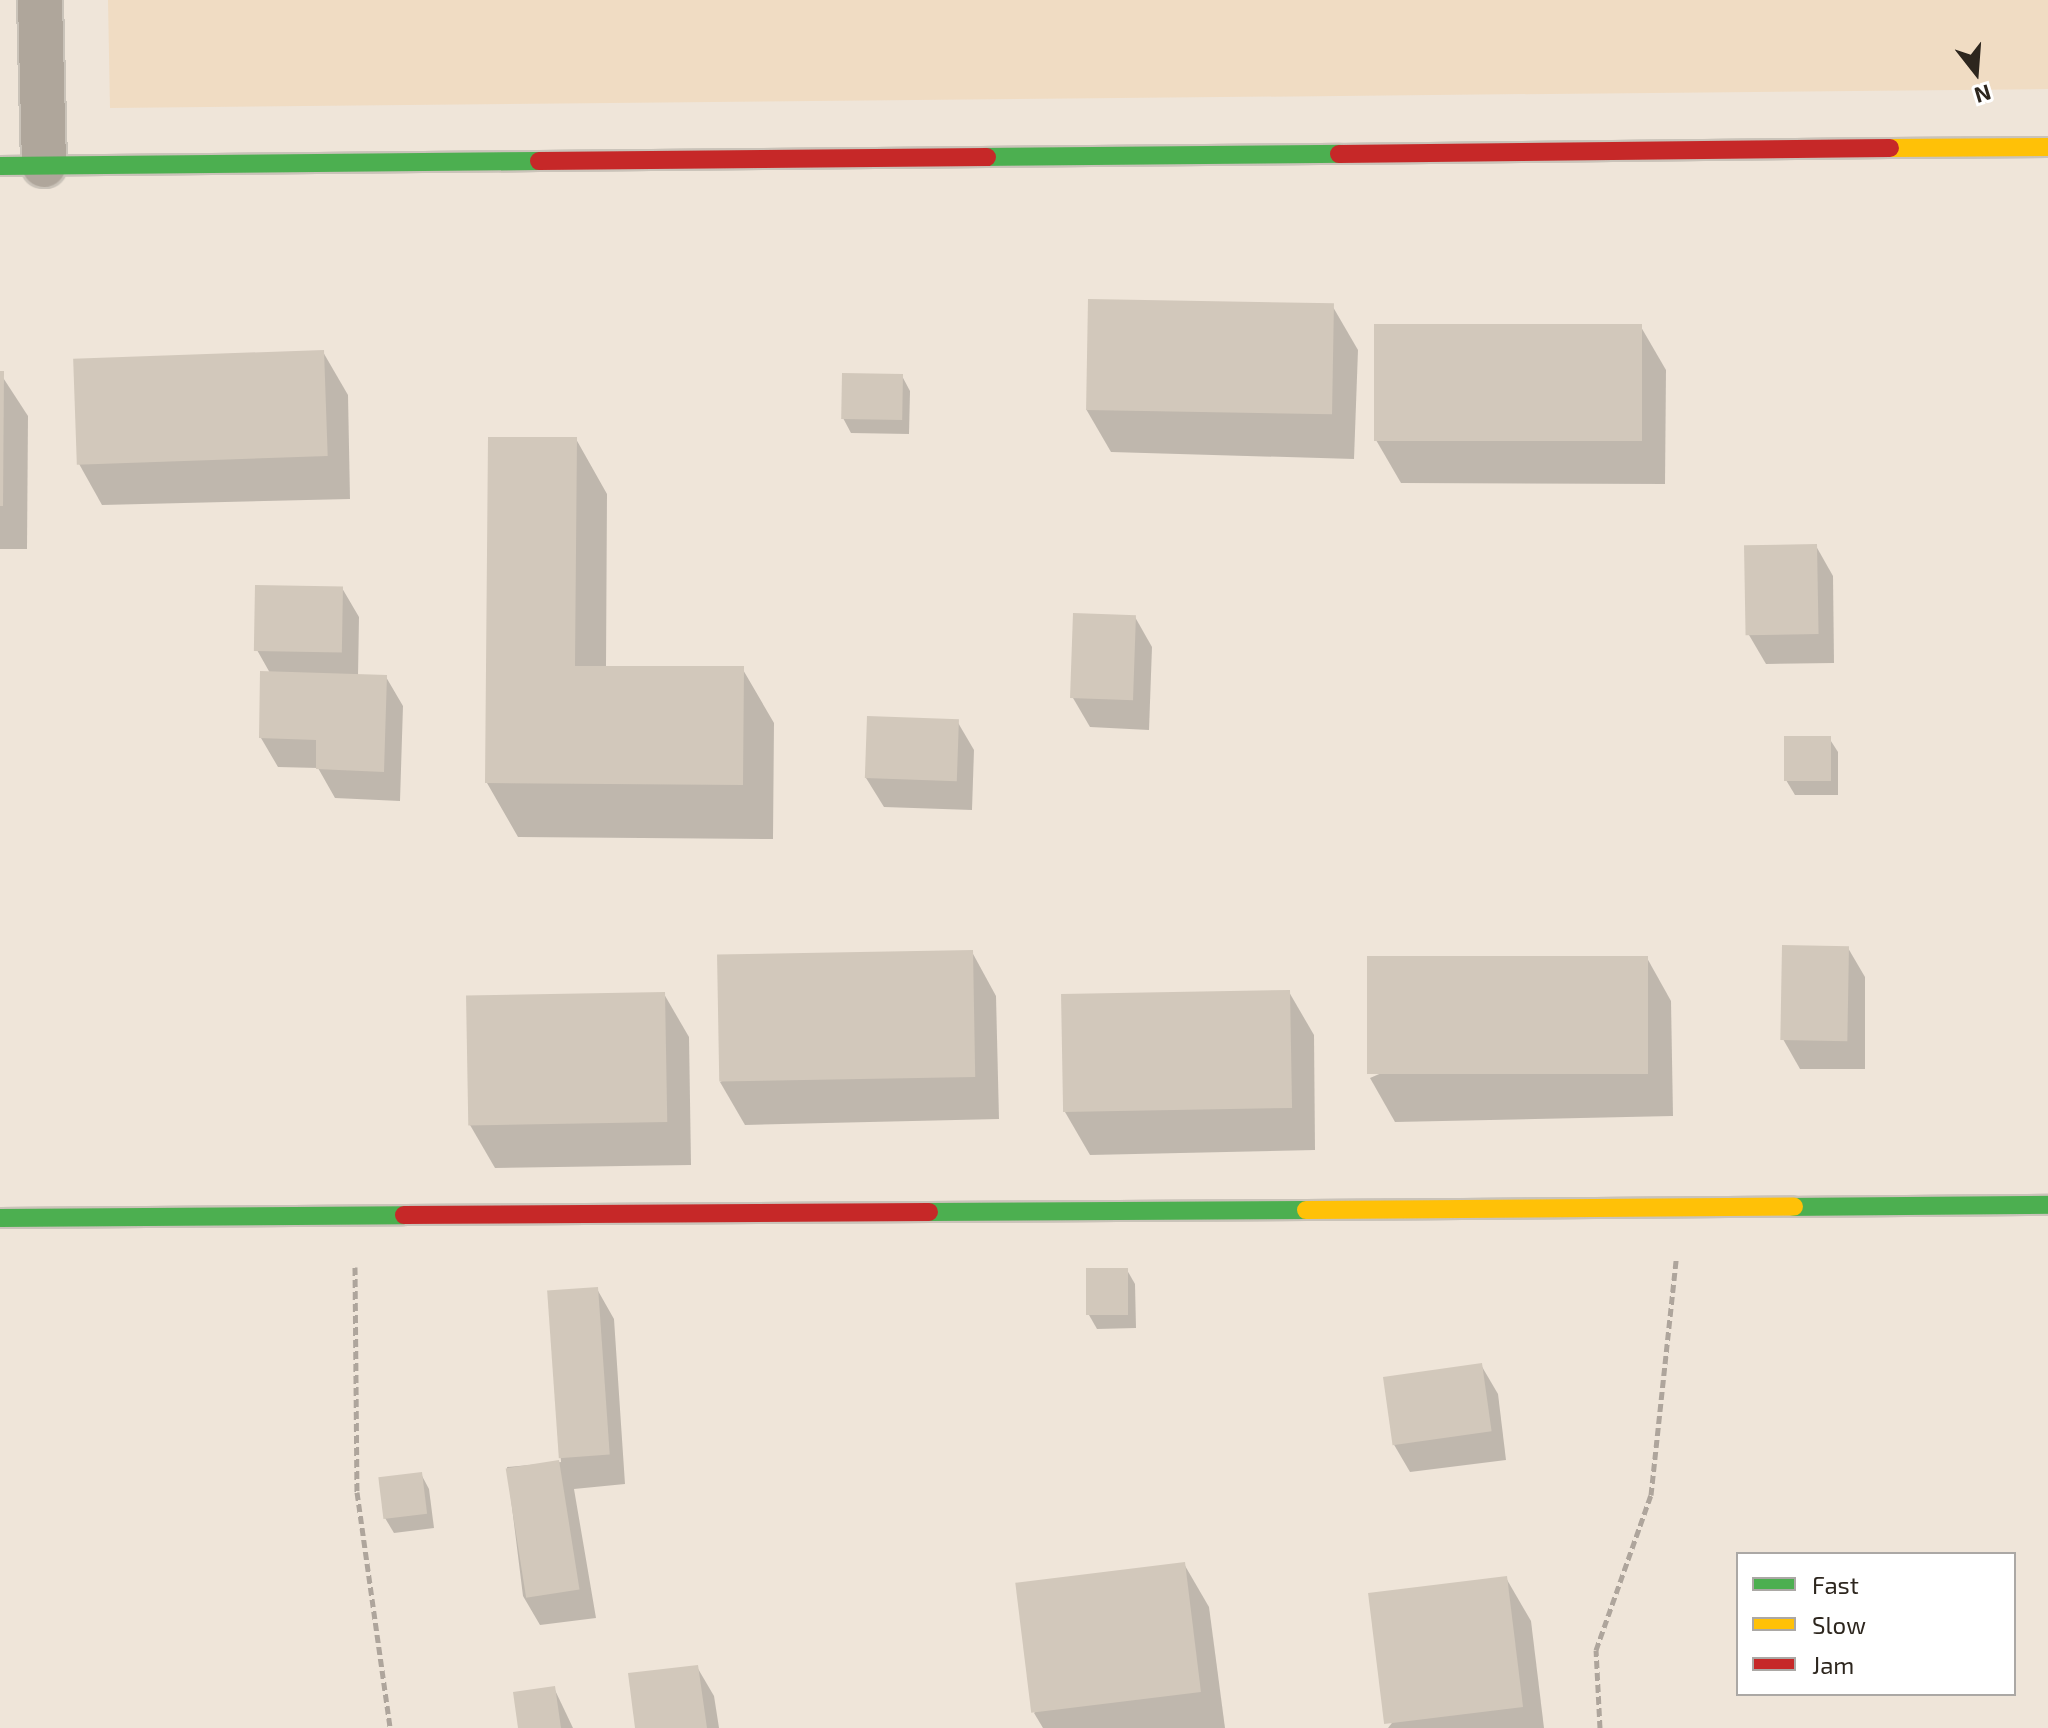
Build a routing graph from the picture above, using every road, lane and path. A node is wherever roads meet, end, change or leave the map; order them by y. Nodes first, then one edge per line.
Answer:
1 (40, 0) edge
2 (2048, 147) edge
3 (44, 165) junction
4 (0, 166) edge
5 (2048, 1205) edge
6 (1682, 1207) junction
7 (355, 1216) junction
8 (0, 1218) edge
9 (390, 1728) edge
10 (1600, 1728) edge

1 - 3 street
2 - 3 street
3 - 4 street
5 - 6 street
6 - 7 street
6 - 10 path
7 - 8 street
7 - 9 path

